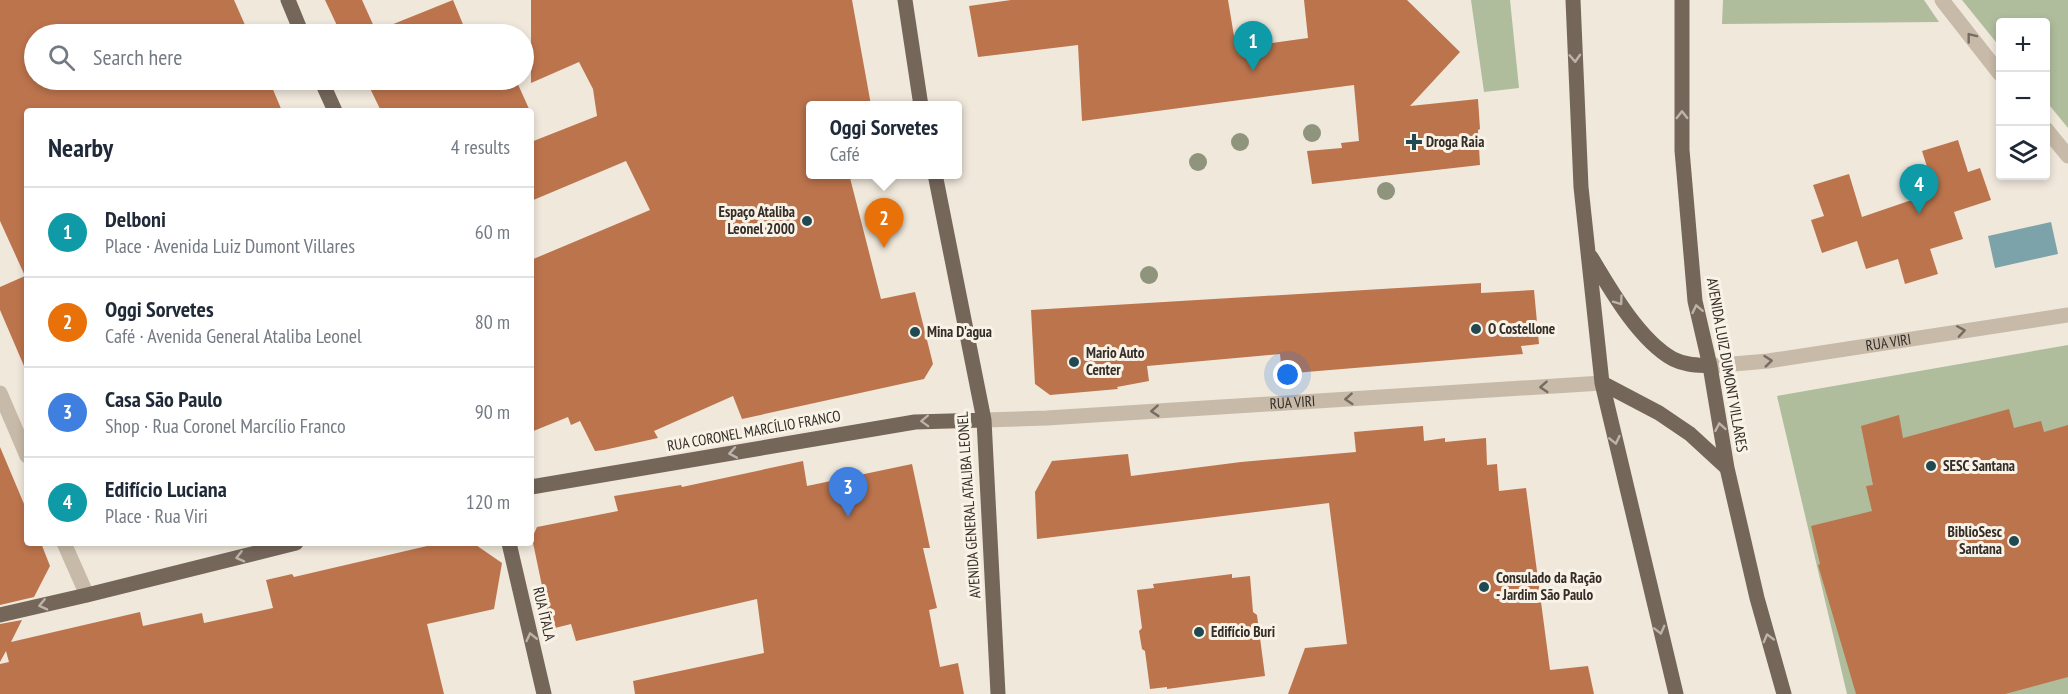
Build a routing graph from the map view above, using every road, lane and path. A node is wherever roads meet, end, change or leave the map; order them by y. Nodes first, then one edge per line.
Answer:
1 (288, 0) edge
2 (905, 0) edge
3 (1573, 0) edge
4 (1682, 0) edge
5 (1942, 0) edge
6 (298, 24) edge
7 (1999, 72) edge
8 (326, 90) edge
9 (920, 101) edge
10 (334, 108) edge
11 (2050, 134) edge
12 (2068, 156) edge
13 (936, 179) edge
14 (1588, 252) junction
15 (2068, 315) edge
16 (1710, 366) junction
17 (1602, 383) junction
18 (0, 393) edge
19 (984, 420) junction
20 (24, 449) edge
21 (1727, 468) junction
22 (534, 486) edge
23 (65, 546) edge
24 (284, 546) edge
25 (510, 546) edge
26 (87, 596) junction
27 (0, 615) edge
28 (544, 694) edge
29 (998, 694) edge
30 (1676, 694) edge
31 (1784, 694) edge

1 - 6 main road
2 - 9 main road
3 -> 14 main road
16 -> 4 main road, AVENIDA LUIZ DUMONT VILLARES
7 -> 5 street
8 - 10 main road
11 - 12 street
13 - 19 main road, AVENIDA GENERAL ATALIBA LEONEL
14 -> 16 main road
14 - 17 main road
16 -> 15 street, RUA VIRI
21 -> 16 main road, AVENIDA LUIZ DUMONT VILLARES
17 -> 19 street, RUA VIRI
17 - 21 main road
17 -> 30 main road
18 - 20 street
19 -> 22 main road, RUA CORONEL MARCÍLIO FRANCO
19 - 29 main road, AVENIDA GENERAL ATALIBA LEONEL
31 -> 21 main road, AVENIDA LUIZ DUMONT VILLARES
23 - 26 street
24 -> 26 main road
28 -> 25 main road, RUA ÍTALA
26 -> 27 main road

